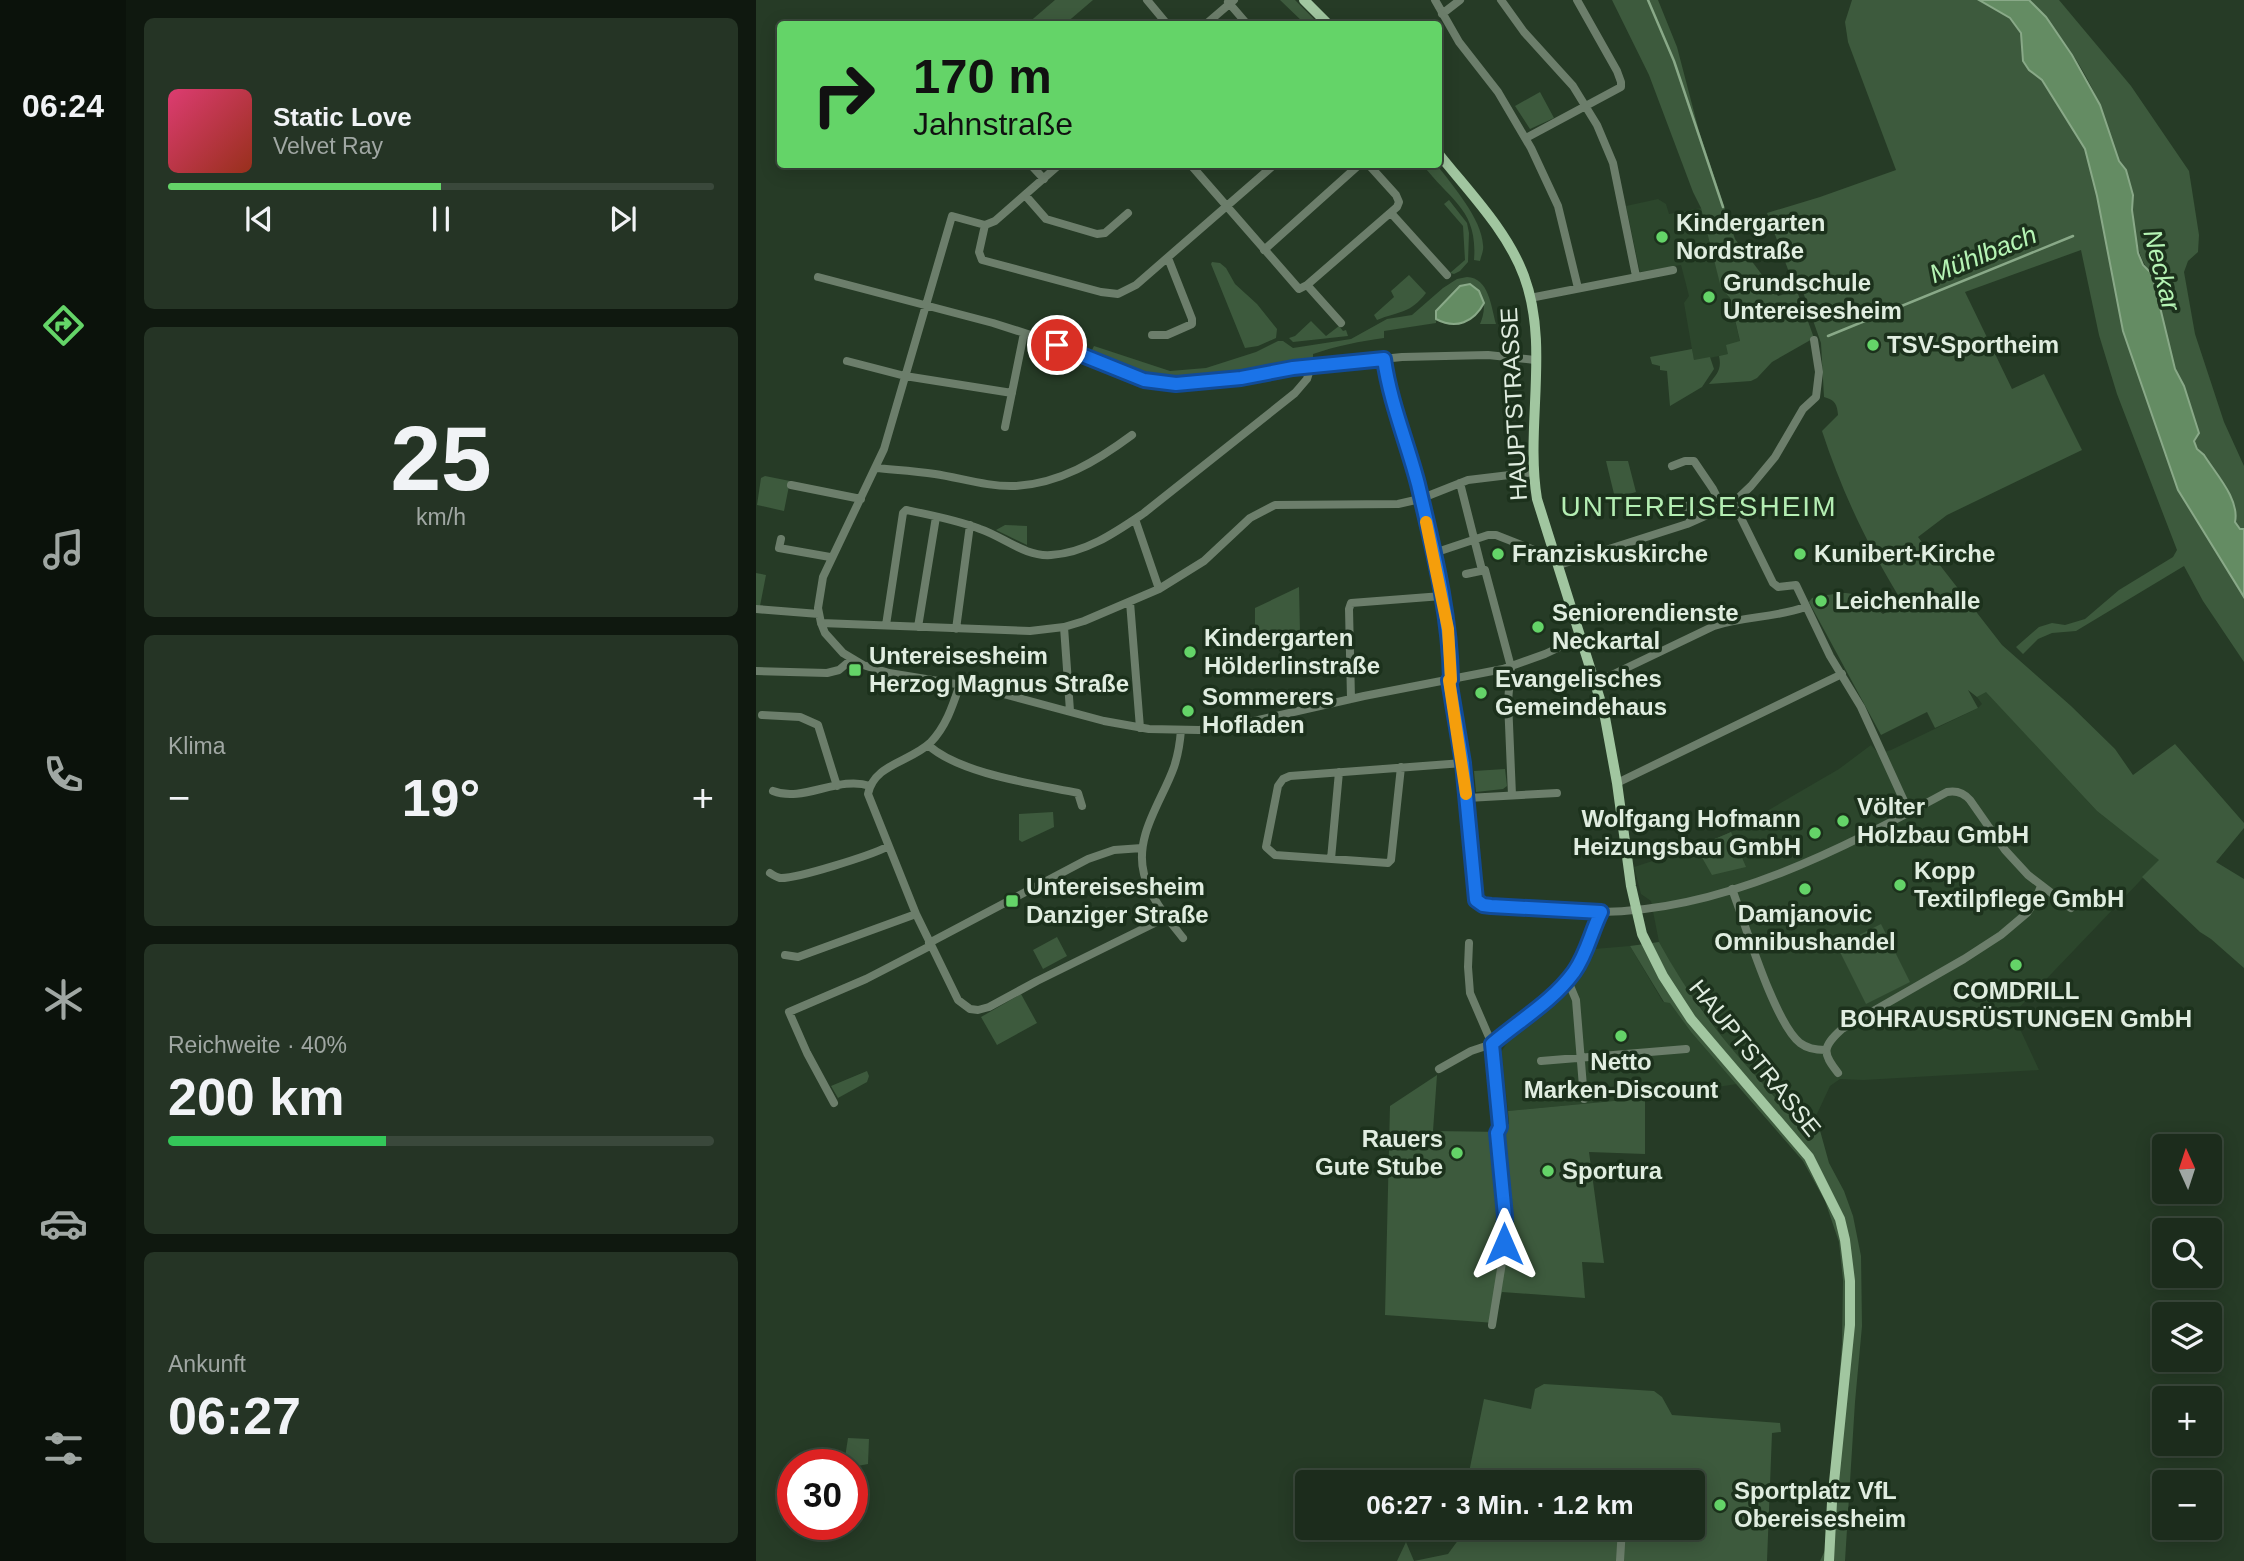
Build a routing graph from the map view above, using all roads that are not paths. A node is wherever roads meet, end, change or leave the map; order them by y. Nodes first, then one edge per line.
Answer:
1 (1147, 0) edge
2 (1304, 0) edge
3 (1435, 0) edge
4 (1460, 0) edge
5 (1501, 0) edge
6 (1577, 0) edge
7 (1230, 1) edge
8 (1442, 14) junction
9 (1164, 21) edge
10 (1209, 21) edge
11 (1245, 21) edge
12 (1325, 21) edge
13 (1586, 107) junction
14 (1526, 138) junction
15 (1442, 158) edge
16 (1034, 168) edge
17 (1056, 168) edge
18 (1193, 168) edge
19 (1270, 168) edge
20 (1356, 168) edge
21 (1371, 168) edge
22 (1044, 179) junction
23 (1026, 195) junction
24 (1226, 206) junction
25 (1128, 213) dead end
26 (1391, 213) junction
27 (985, 225) junction
28 (1264, 250) junction
29 (1168, 258) junction
30 (1673, 270) dead end
31 (1447, 275) dead end
32 (1636, 276) junction
33 (818, 277) dead end
34 (1307, 285) junction
35 (1578, 288) junction
36 (1530, 298) junction
37 (928, 304) junction
38 (1341, 323) dead end
39 (1024, 333) junction
40 (1152, 335) dead end
41 (1814, 340) dead end
42 (1384, 359) junction
43 (1535, 360) junction
44 (847, 361) dead end
45 (1311, 366) junction
46 (905, 376) junction
47 (1012, 393) junction
48 (1005, 427) dead end
49 (1132, 435) dead end
50 (1672, 466) dead end
51 (876, 468) junction
52 (1535, 472) junction
53 (1460, 483) junction
54 (791, 485) dead end
55 (862, 499) junction
56 (1420, 499) junction
57 (1684, 501) dead end
58 (1731, 504) junction
59 (1723, 509) junction
60 (936, 517) junction
61 (1135, 519) junction
62 (1691, 522) junction
63 (970, 525) junction
64 (781, 539) dead end
65 (1474, 540) junction
66 (1553, 548) junction
67 (1434, 553) junction
68 (830, 557) junction
69 (1559, 565) junction
70 (1482, 570) junction
71 (1466, 574) dead end
72 (1159, 589) junction
73 (1442, 596) junction
74 (1130, 602) junction
75 (1805, 607) junction
76 (756, 609) edge
77 (820, 619) junction
78 (886, 625) junction
79 (918, 627) junction
80 (1064, 627) junction
81 (956, 629) junction
82 (1580, 638) junction
83 (852, 659) junction
84 (1511, 667) junction
85 (756, 671) edge
86 (1842, 674) junction
87 (1450, 680) junction
88 (1595, 683) junction
89 (960, 684) junction
90 (1351, 699) junction
91 (1070, 711) junction
92 (762, 715) dead end
93 (1140, 728) junction
94 (1181, 730) junction
95 (928, 745) junction
96 (1463, 763) junction
97 (1401, 768) junction
98 (1339, 772) junction
99 (1617, 783) junction
100 (837, 786) junction
101 (870, 786) junction
102 (773, 791) dead end
103 (1558, 793) dead end
104 (1512, 795) junction
105 (1467, 798) junction
106 (1082, 806) dead end
107 (1909, 812) junction
108 (887, 847) junction
109 (1142, 848) junction
110 (1331, 859) junction
111 (770, 873) dead end
112 (2041, 886) junction
113 (1732, 889) junction
114 (2071, 908) dead end
115 (1635, 909) junction
116 (1601, 912) junction
117 (916, 914) junction
118 (1167, 917) junction
119 (1183, 938) dead end
120 (1469, 943) dead end
121 (930, 945) junction
122 (785, 955) dead end
123 (1565, 982) junction
124 (1492, 1044) junction
125 (1686, 1049) dead end
126 (1825, 1050) junction
127 (1581, 1058) junction
128 (1541, 1061) dead end
129 (1438, 1069) dead end
130 (1838, 1073) dead end
131 (1584, 1099) dead end
132 (834, 1103) dead end
133 (1492, 1325) dead end
134 (1621, 1540) edge
135 (1620, 1561) edge
136 (1829, 1561) edge

1 - 9 street
2 - 12 main road
3 - 8 street
4 - 8 street
5 - 13 street
6 - 13 street
7 - 10 street
7 - 11 street
8 - 14 street
13 - 14 street
13 - 32 street
14 - 35 street
15 - 36 main road, HAUPTSTRASSE
16 - 22 street
17 - 22 street
18 - 24 street
19 - 24 street
20 - 28 street
21 - 26 street
22 - 23 street
23 - 25 street
23 - 27 street
24 - 28 street
24 - 29 street
26 - 31 street
26 - 34 street
27 - 29 street
27 - 37 street
28 - 34 street
29 - 40 street
30 - 32 street
32 - 35 street
33 - 37 street
34 - 38 street
35 - 36 street
36 - 43 main road, HAUPTSTRASSE
37 - 39 street
37 - 46 street
39 - 45 street
39 - 47 street
41 - 58 street
42 - 43 street
42 - 45 street
42 - 56 street
43 - 52 main road, HAUPTSTRASSE
44 - 46 street
45 - 61 street
46 - 47 street
46 - 51 street
47 - 48 street
49 - 51 street
50 - 59 street
51 - 55 street
52 - 53 street
52 - 66 main road, HAUPTSTRASSE
53 - 56 street
53 - 65 street
54 - 55 street
55 - 68 street
56 - 67 street
56 - 72 street
57 - 62 street
58 - 59 street
58 - 75 street
59 - 62 street
60 - 63 street
60 - 78 street
60 - 79 street
61 - 63 street
61 - 72 street
62 - 69 street
63 - 81 street
64 - 68 street
65 - 66 street
65 - 67 street
65 - 70 street
66 - 69 main road, HAUPTSTRASSE
67 - 73 street
68 - 77 street
69 - 82 main road, HAUPTSTRASSE
70 - 71 street
70 - 84 street
72 - 74 street
73 - 87 street
73 - 90 street
74 - 80 street
74 - 93 street
75 - 86 street
75 - 88 street
76 - 77 street
77 - 78 street
77 - 83 street
78 - 79 street
79 - 81 street
80 - 81 street
80 - 91 street
82 - 84 street
82 - 88 main road, HAUPTSTRASSE
83 - 85 street
83 - 89 street
84 - 87 street
84 - 104 street
86 - 99 street
86 - 107 street
87 - 90 street
87 - 96 street
88 - 99 main road, HAUPTSTRASSE
89 - 91 street
89 - 95 street
90 - 94 street
91 - 93 street
92 - 100 street
93 - 94 street
94 - 109 street
95 - 101 street
95 - 106 street
96 - 97 street
96 - 105 street
97 - 98 street
97 - 110 street
98 - 110 street
98 - 110 street
99 - 115 main road, HAUPTSTRASSE
100 - 101 street
100 - 102 street
101 - 108 street
103 - 104 street
104 - 105 street
105 - 116 street
107 - 112 street
107 - 113 street
108 - 111 street
108 - 117 street
109 - 118 street
109 - 121 street
112 - 114 street
112 - 126 street
113 - 115 street
113 - 126 street
115 - 116 street
115 - 136 main road, HAUPTSTRASSE
116 - 123 street
117 - 121 street
117 - 122 street
118 - 119 street
118 - 121 street
120 - 124 street
121 - 132 street
123 - 124 street
123 - 127 street
124 - 129 street
124 - 133 street
125 - 127 street
126 - 130 street
127 - 128 street
127 - 131 street
134 - 135 street

